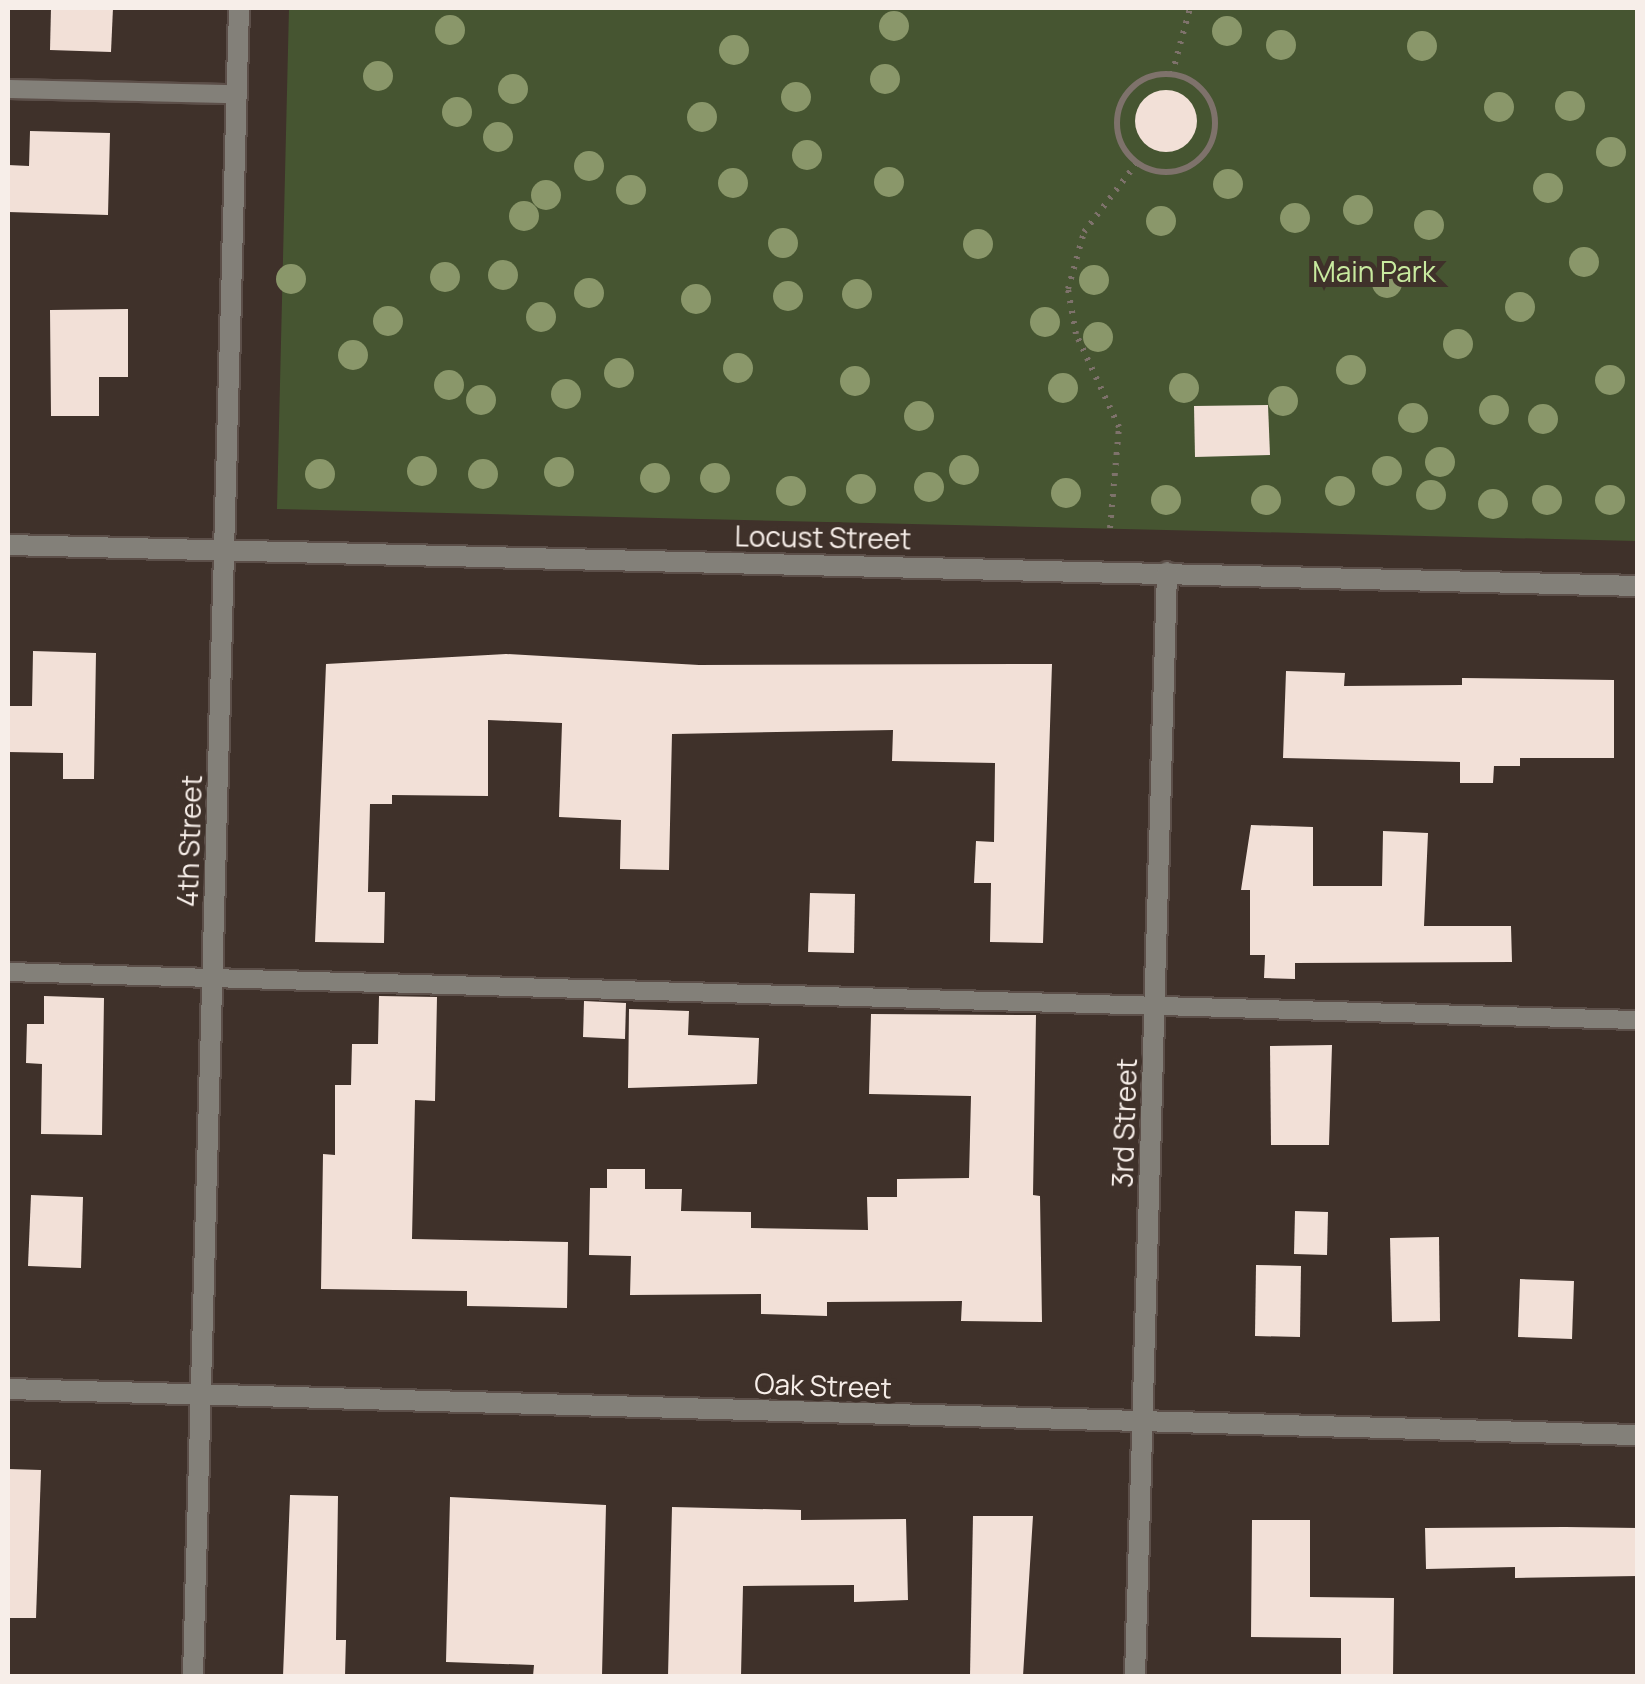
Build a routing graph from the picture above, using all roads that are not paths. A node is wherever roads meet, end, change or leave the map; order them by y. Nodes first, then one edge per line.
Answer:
1 (239, 8) edge
2 (8, 89) edge
3 (237, 94) junction
4 (8, 545) edge
5 (224, 550) junction
6 (1167, 572) junction
7 (1638, 586) edge
8 (8, 972) edge
9 (213, 978) junction
10 (1154, 1006) junction
11 (1638, 1020) edge
12 (8, 1389) edge
13 (201, 1396) junction
14 (1143, 1422) junction
15 (1638, 1435) edge
16 (194, 1676) edge
17 (1136, 1676) edge

1 - 3 street, 4th Street
2 - 3 lane
3 - 5 street, 4th Street
4 - 5 street, Locust Street
5 - 6 street, Locust Street
5 - 9 street, 4th Street
6 - 7 street, Locust Street
6 - 10 street, 3rd Street
8 - 9 lane
9 - 10 lane
9 - 13 street, 4th Street
10 - 11 lane
10 - 14 street, 3rd Street
12 - 13 street, Oak Street
13 - 14 street, Oak Street
13 - 16 street, 4th Street
14 - 15 street, Oak Street
14 - 17 street, 3rd Street

